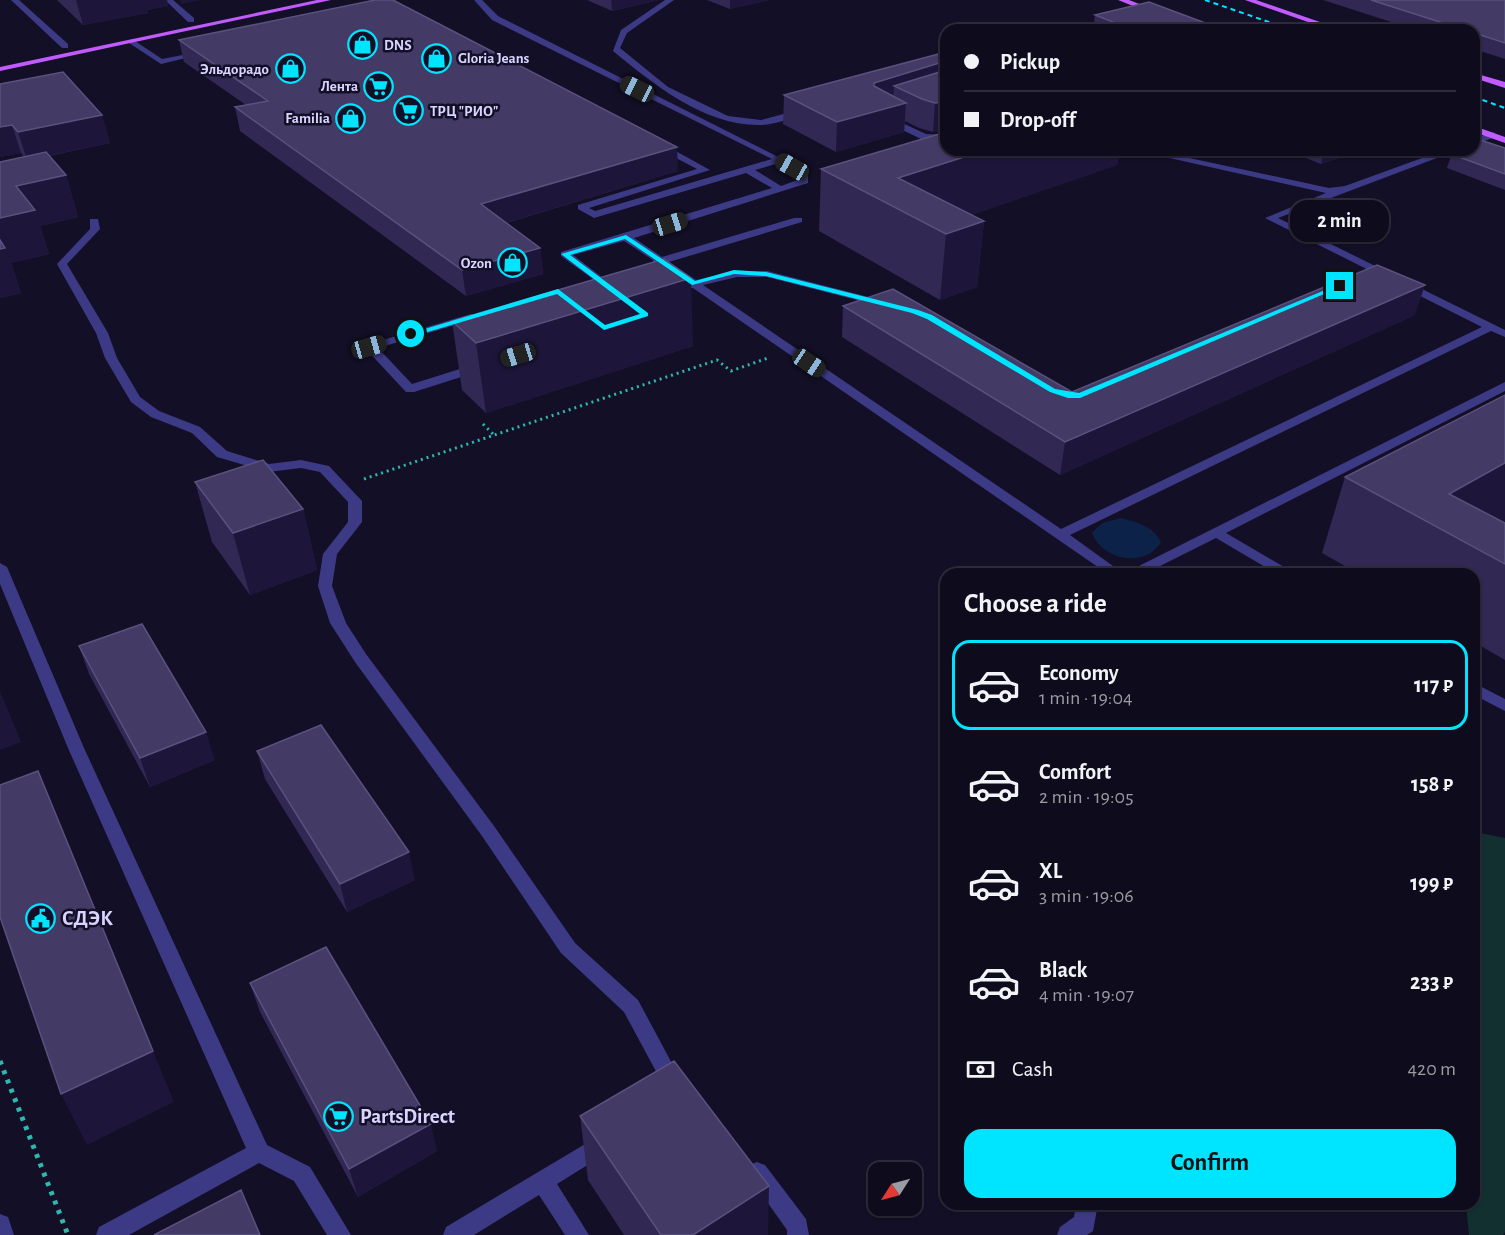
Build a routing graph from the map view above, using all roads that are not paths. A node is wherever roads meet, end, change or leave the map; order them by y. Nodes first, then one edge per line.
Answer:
1 (15, 0) edge
2 (169, 0) edge
3 (287, 0) edge
4 (327, 0) edge
5 (478, 0) edge
6 (670, 0) edge
7 (1122, 0) edge
8 (1249, 0) edge
9 (1160, 17) joint
10 (191, 20) junction
11 (1150, 22) edge
12 (1321, 24) edge
13 (132, 41) junction
14 (65, 46) junction
15 (44, 50) dead end
16 (214, 51) edge
17 (0, 69) edge
18 (1480, 77) edge
19 (1505, 85) edge
20 (892, 109) edge
21 (807, 110) edge
22 (1480, 131) edge
23 (940, 135) edge
24 (1492, 135) junction
25 (1480, 140) edge
26 (1505, 140) edge
27 (653, 142) edge
28 (1166, 156) edge
29 (1437, 156) edge
30 (780, 160) junction
31 (746, 170) junction
32 (780, 189) junction
33 (1347, 189) junction
34 (798, 220) dead end
35 (94, 221) dead end
36 (626, 237) junction
37 (662, 261) junction
38 (642, 267) edge
39 (694, 284) junction
40 (674, 290) dead end
41 (619, 294) edge
42 (899, 308) edge
43 (480, 314) edge
44 (1491, 327) junction
45 (1505, 334) edge
46 (490, 364) edge
47 (1505, 386) edge
48 (1217, 533) junction
49 (1060, 535) junction
50 (0, 567) edge
51 (1108, 568) edge
52 (1146, 568) edge
53 (1276, 568) edge
54 (1480, 690) edge
55 (1501, 699) edge
56 (681, 1100) edge
57 (623, 1131) edge
58 (259, 1152) junction
59 (744, 1155) edge
60 (542, 1180) junction
61 (1086, 1210) edge
62 (0, 1225) edge
63 (3, 1235) edge
64 (106, 1235) edge
65 (340, 1235) edge
66 (454, 1235) edge
67 (578, 1235) edge
68 (798, 1235) edge
69 (1068, 1235) edge

1 - 14 street
2 - 10 street
3 - 10 main road
4 - 13 main road
5 - 30 street
6 - 21 street
7 - 9 main road
8 - 12 main road
9 - 11 street
10 - 14 main road
13 - 16 street
13 - 17 main road
14 - 15 main road
18 - 19 main road
20 - 23 street
22 - 24 main road
24 - 25 street
24 - 26 main road
27 - 31 street
28 - 33 street
29 - 33 street
30 - 31 street
30 - 32 street
31 - 32 street
32 - 36 street
33 - 44 street
34 - 37 street
35 - 56 street
36 - 37 street
36 - 41 street
37 - 38 street
37 - 39 street
39 - 40 street
39 - 42 street
39 - 49 street
43 - 46 street
44 - 45 street
44 - 49 street
47 - 48 street
48 - 52 street
48 - 53 street
49 - 51 street
50 - 58 street
54 - 55 street
57 - 60 street
58 - 64 street
58 - 65 street
59 - 68 street
60 - 66 street
60 - 67 street
61 - 69 street
62 - 63 street

